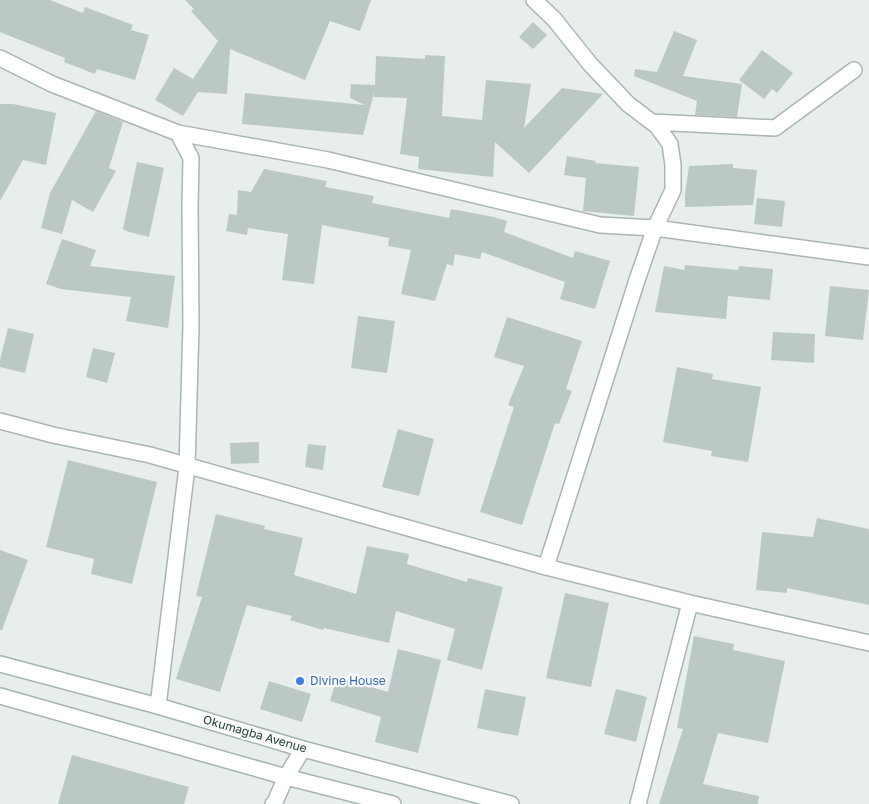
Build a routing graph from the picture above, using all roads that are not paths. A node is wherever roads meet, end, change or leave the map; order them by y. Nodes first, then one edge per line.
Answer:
1 (534, 0) edge
2 (0, 58) edge
3 (854, 70) dead end
4 (652, 122) junction
5 (178, 133) junction
6 (655, 228) junction
7 (869, 257) edge
8 (0, 421) edge
9 (187, 467) junction
10 (546, 567) junction
11 (690, 604) junction
12 (869, 642) edge
13 (0, 664) edge
14 (0, 696) edge
15 (158, 706) junction
16 (302, 748) junction
17 (286, 777) junction
18 (275, 803) edge
19 (393, 804) edge
20 (511, 804) edge
21 (638, 804) edge

1 - 4 street
2 - 5 street
3 - 4 street
4 - 6 street
5 - 6 street
5 - 9 street
6 - 7 street
6 - 10 street
8 - 9 street
9 - 10 street
9 - 15 street
10 - 11 street
11 - 12 street
11 - 21 street
13 - 15 street, Okumagba Avenue
14 - 17 street
15 - 16 street, Okumagba Avenue
16 - 17 street
16 - 20 street, Okumagba Avenue
17 - 18 street
17 - 19 street

